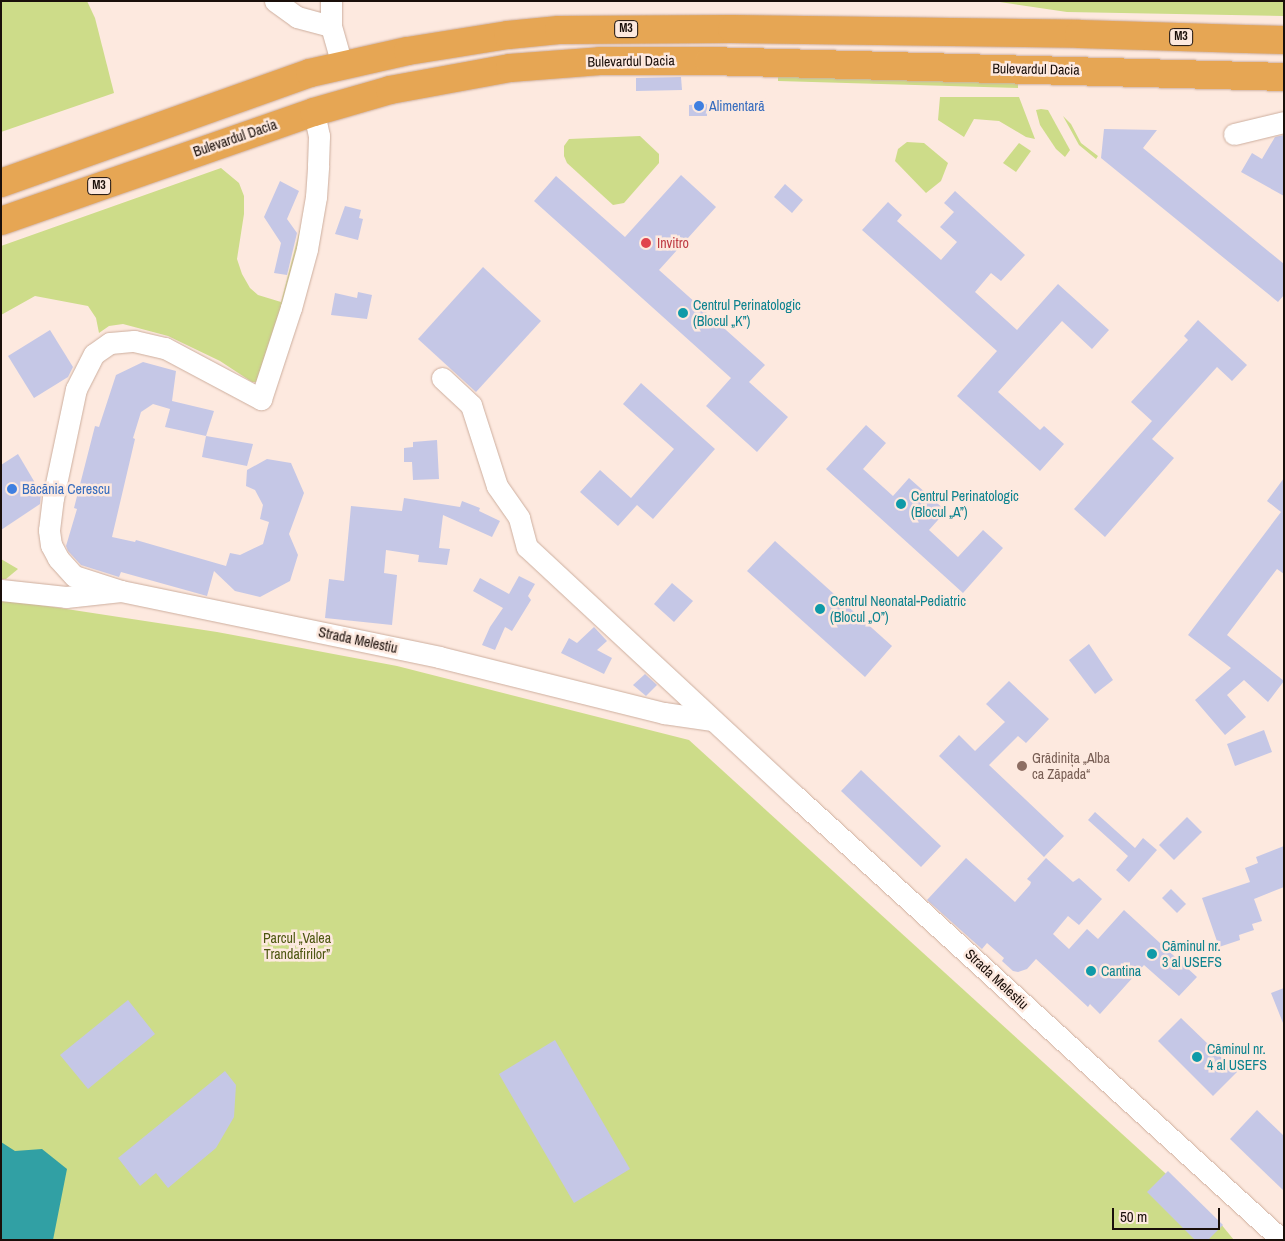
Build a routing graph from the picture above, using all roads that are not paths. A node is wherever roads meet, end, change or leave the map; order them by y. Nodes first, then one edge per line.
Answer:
1 (275, 1) edge
2 (331, 1) edge
3 (331, 26) junction
4 (1284, 40) edge
5 (342, 65) junction
6 (1284, 77) edge
7 (314, 112) junction
8 (1284, 122) edge
9 (1234, 134) dead end
10 (1, 183) edge
11 (1, 221) edge
12 (442, 378) dead end
13 (1, 590) edge
14 (121, 592) junction
15 (712, 720) junction
16 (1282, 1240) edge

1 - 3 street
2 - 3 street
3 - 5 street
4 - 5 highway, M3
5 - 10 highway, M3
6 - 7 highway, Bulevardul Dacia / M3
7 - 11 highway, Bulevardul Dacia / M3
7 - 14 street
8 - 9 street
12 - 15 street, Strada Melestiu
13 - 14 street, Strada Melestiu
14 - 15 street, Strada Melestiu
15 - 16 street, Strada Melestiu

